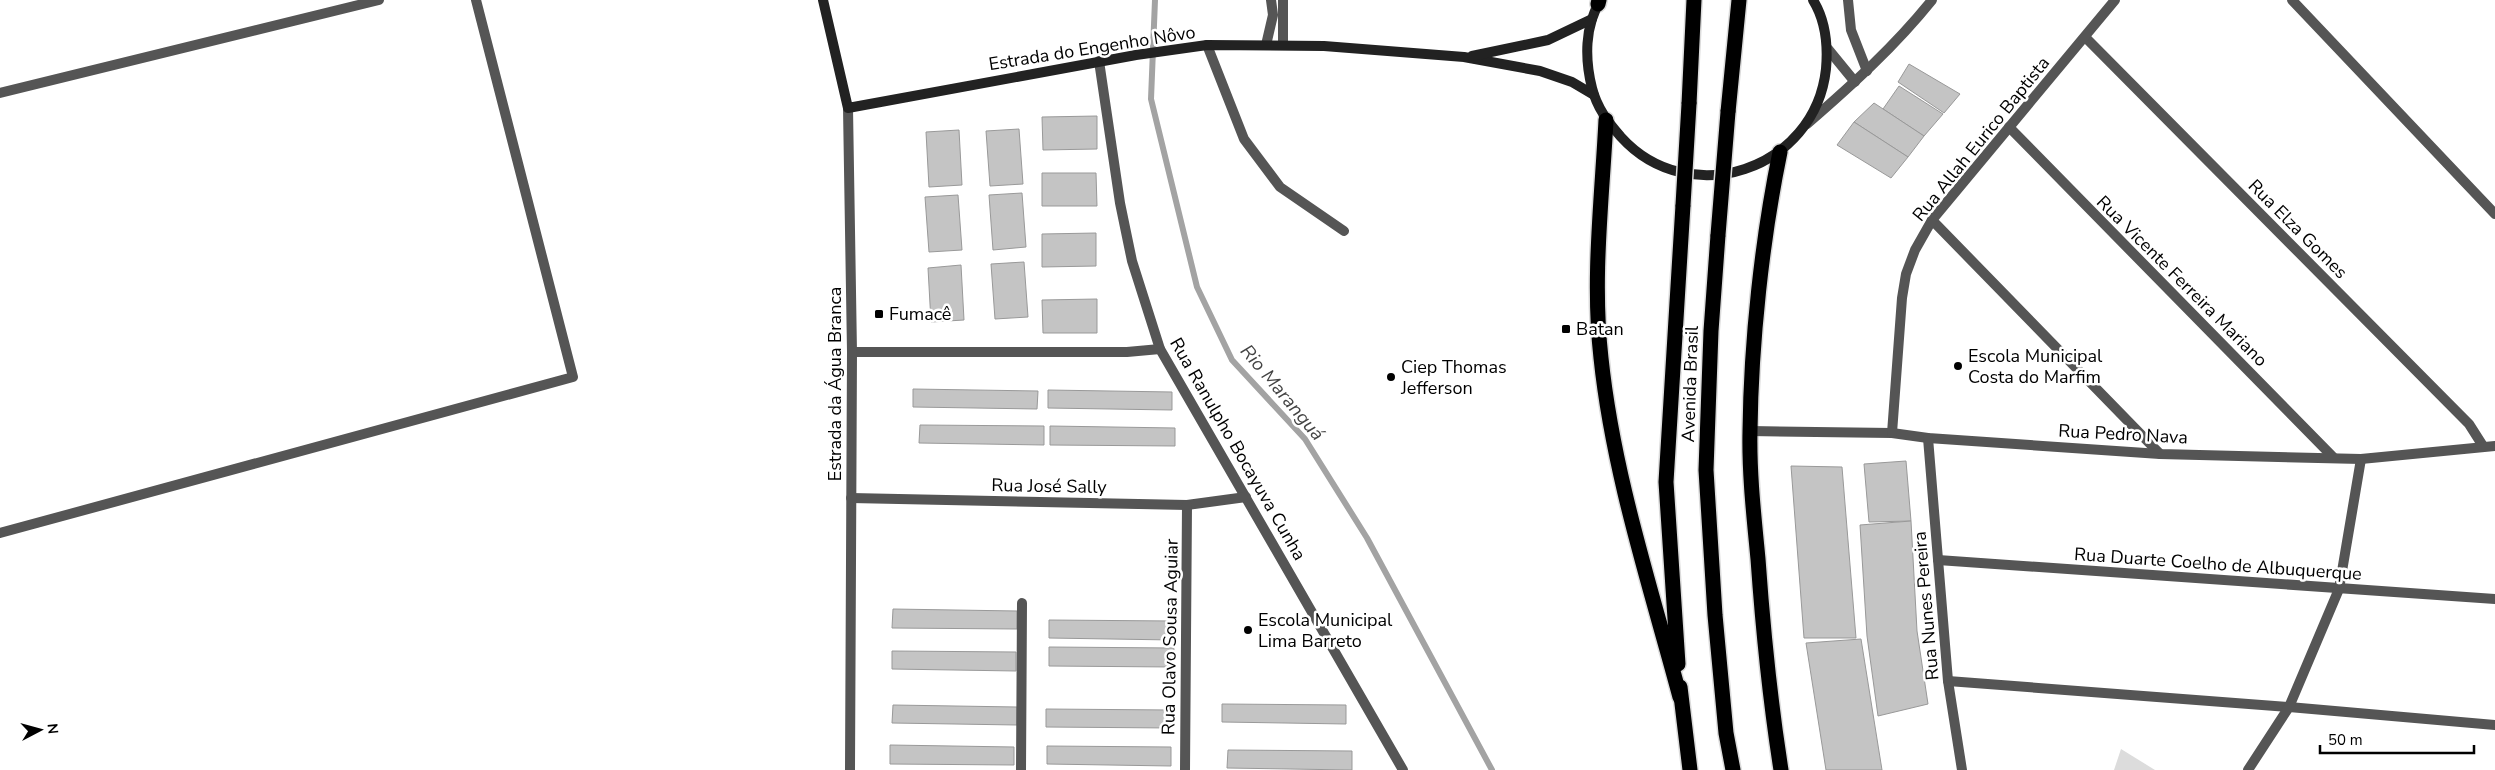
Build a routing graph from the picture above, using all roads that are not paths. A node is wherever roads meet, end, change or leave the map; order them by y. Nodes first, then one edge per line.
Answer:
1 (379, 0) edge
2 (476, 0) edge
3 (823, 0) edge
4 (1271, 0) edge
5 (1284, 0) edge
6 (1694, 0) edge
7 (1739, 0) edge
8 (1813, 0) edge
9 (1848, 0) edge
10 (1932, 0) edge
11 (2115, 0) edge
12 (2292, 0) edge
13 (1599, 1) edge
14 (1592, 19) junction
15 (2086, 38) junction
16 (1266, 45) junction
17 (1283, 45) junction
18 (1208, 46) junction
19 (1828, 49) junction
20 (1464, 57) junction
21 (1099, 61) junction
22 (1867, 71) junction
23 (1855, 82) junction
24 (0, 93) edge
25 (1594, 95) junction
26 (848, 108) junction
27 (1606, 120) junction
28 (1807, 124) junction
29 (2009, 127) junction
30 (1780, 152) junction
31 (2495, 214) edge
32 (1932, 220) junction
33 (1344, 230) dead end
34 (1160, 349) junction
35 (852, 352) junction
36 (1750, 432) junction
37 (1892, 433) junction
38 (1928, 438) junction
39 (2483, 446) junction
40 (2495, 446) edge
41 (2160, 454) junction
42 (2333, 457) junction
43 (2361, 459) junction
44 (1246, 497) junction
45 (851, 498) junction
46 (1187, 505) junction
47 (0, 533) edge
48 (1938, 560) junction
49 (2340, 589) junction
50 (2495, 599) edge
51 (1022, 602) dead end
52 (1948, 682) junction
53 (1680, 697) junction
54 (2289, 707) junction
55 (2495, 725) edge
56 (850, 770) edge
57 (1021, 770) edge
58 (1185, 770) edge
59 (1403, 770) edge
60 (1690, 770) edge
61 (1733, 770) edge
62 (1781, 770) edge
63 (1962, 770) edge
64 (2248, 770) edge

1 - 24 street
2 - 47 street
3 - 26 main road, Estrada da Água Branca
4 - 16 street
5 - 17 street
6 - 53 highway, Avenida Brasil, bridge
7 - 61 highway, Avenida Brasil, bridge
8 - 19 main road
9 - 22 street
10 - 22 street
11 - 15 street, Rua Allah Eurico Baptista
12 - 31 street
13 - 14 main road
14 - 20 main road, Estrada do Engenho Nôvo
14 - 25 main road
15 - 29 street, Rua Allah Eurico Baptista
15 - 39 street, Rua Elza Gomes
16 - 17 main road, Estrada do Engenho Nôvo
16 - 18 main road, Estrada do Engenho Nôvo
17 - 20 main road, Estrada do Engenho Nôvo
18 - 21 main road, Estrada do Engenho Nôvo
18 - 33 street
19 - 23 street
19 - 28 main road
20 - 25 main road, Estrada do Engenho Nôvo
21 - 26 main road, Estrada do Engenho Nôvo
21 - 34 street, Rua Ranulpho Bocayuva Cunha
22 - 23 street
23 - 28 street
25 - 27 main road
26 - 35 street, Estrada da Água Branca
27 - 30 main road
27 - 53 highway
28 - 30 main road
29 - 32 street, Rua Allah Eurico Baptista
29 - 42 street, Rua Vicente Ferreira Mariano
30 - 36 highway
32 - 37 street, Rua Allah Eurico Baptista
32 - 41 street
34 - 35 street
34 - 44 street, Rua Ranulpho Bocayuva Cunha
35 - 45 street, Estrada da Água Branca
36 - 37 street, Rua Pedro Nava
36 - 62 highway
37 - 38 street, Rua Pedro Nava
38 - 41 street, Rua Pedro Nava
38 - 48 street, Rua Nunes Pereira
39 - 40 street, Rua Pedro Nava
39 - 43 street, Rua Pedro Nava
41 - 42 street, Rua Pedro Nava
42 - 43 street, Rua Pedro Nava
43 - 49 street
44 - 46 street, Rua José Sally
44 - 59 street, Rua Ranulpho Bocayuva Cunha
45 - 46 street, Rua José Sally
45 - 56 street, Estrada da Água Branca
46 - 58 street, Rua Olavo Sousa Aguiar
48 - 49 street, Rua Duarte Coelho de Albuquerque
48 - 52 street, Rua Nunes Pereira
49 - 50 street, Rua Duarte Coelho de Albuquerque
49 - 54 street
51 - 57 street
52 - 54 street
52 - 63 street, Rua Nunes Pereira
53 - 60 highway, Avenida Brasil
54 - 55 street
54 - 64 street

